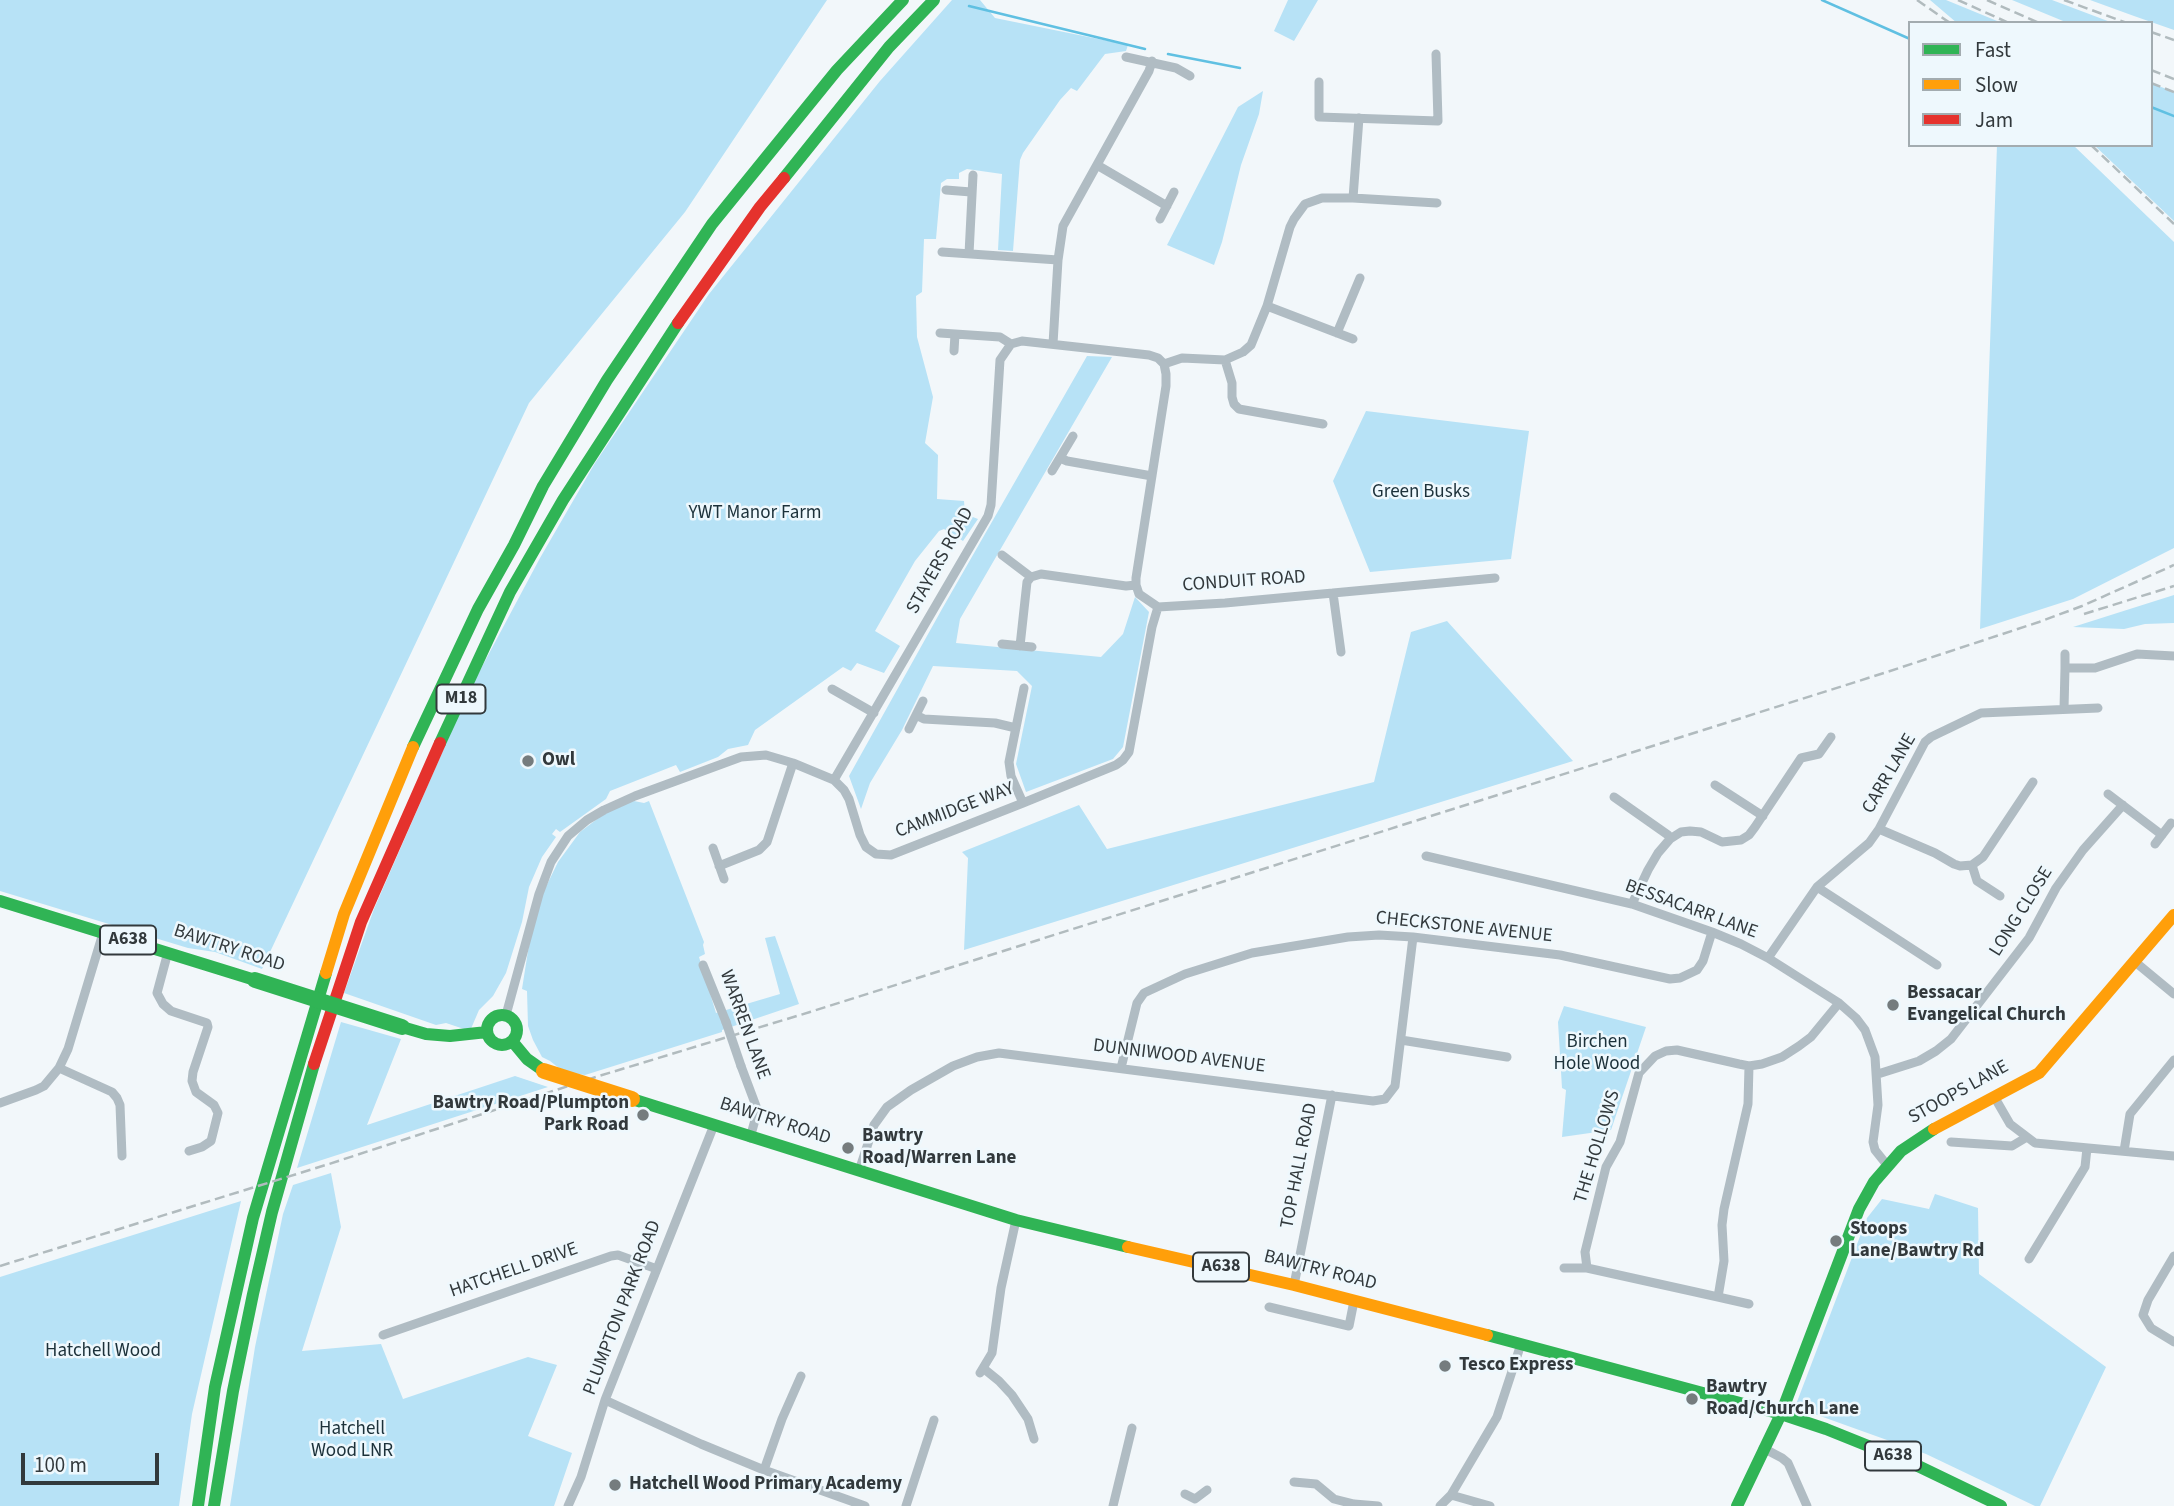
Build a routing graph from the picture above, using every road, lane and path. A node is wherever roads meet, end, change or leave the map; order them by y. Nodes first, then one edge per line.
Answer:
1 (903, 0) edge
2 (934, 0) edge
3 (1436, 54) dead end
4 (1126, 57) dead end
5 (1152, 61) junction
6 (1190, 76) dead end
7 (1320, 82) dead end
8 (1359, 118) junction
9 (1097, 166) junction
10 (973, 175) dead end
11 (946, 190) dead end
12 (971, 192) junction
13 (1174, 192) dead end
14 (1353, 198) junction
15 (1437, 203) dead end
16 (1167, 206) junction
17 (1160, 219) dead end
18 (942, 252) dead end
19 (969, 254) junction
20 (1058, 260) junction
21 (1360, 278) dead end
22 (1266, 306) junction
23 (940, 333) dead end
24 (1337, 333) junction
25 (955, 334) junction
26 (1353, 339) dead end
27 (1011, 344) junction
28 (1053, 344) junction
29 (954, 351) dead end
30 (1225, 360) junction
31 (1164, 364) junction
32 (1322, 424) dead end
33 (1073, 436) dead end
34 (1060, 458) junction
35 (1052, 471) dead end
36 (1152, 476) junction
37 (1002, 555) dead end
38 (1031, 577) junction
39 (1494, 578) dead end
40 (1136, 585) junction
41 (1333, 593) junction
42 (1158, 607) junction
43 (1002, 644) dead end
44 (1020, 646) junction
45 (1032, 647) dead end
46 (1341, 652) dead end
47 (2065, 654) dead end
48 (2174, 656) edge
49 (2064, 668) junction
50 (1024, 688) dead end
51 (832, 689) dead end
52 (923, 701) dead end
53 (2098, 708) dead end
54 (2064, 709) junction
55 (874, 713) junction
56 (916, 715) junction
57 (1016, 728) junction
58 (909, 729) dead end
59 (1831, 737) dead end
60 (793, 763) junction
61 (834, 780) junction
62 (2032, 782) dead end
63 (1715, 785) dead end
64 (2108, 794) dead end
65 (1614, 797) dead end
66 (1023, 803) junction
67 (2123, 805) junction
68 (1763, 816) junction
69 (2171, 823) dead end
70 (1879, 829) junction
71 (2162, 835) junction
72 (1670, 839) junction
73 (2155, 844) dead end
74 (713, 848) dead end
75 (1426, 856) dead end
76 (1972, 865) junction
77 (719, 866) junction
78 (724, 879) dead end
79 (1816, 887) junction
80 (2000, 896) dead end
81 (0, 901) edge
82 (1632, 904) junction
83 (2174, 915) edge
84 (1712, 932) junction
85 (103, 933) junction
86 (1413, 937) junction
87 (169, 952) junction
88 (1768, 958) junction
89 (2134, 961) junction
90 (703, 965) dead end
91 (1937, 965) dead end
92 (2174, 994) edge
93 (1839, 1003) junction
94 (506, 1015) junction
95 (487, 1032) junction
96 (1401, 1040) junction
97 (512, 1041) junction
98 (1507, 1057) dead end
99 (2174, 1060) edge
100 (1749, 1066) junction
101 (60, 1068) junction
102 (1121, 1068) junction
103 (1878, 1074) junction
104 (1332, 1095) junction
105 (1996, 1098) junction
106 (0, 1103) edge
107 (715, 1125) junction
108 (2027, 1137) junction
109 (750, 1138) junction
110 (1951, 1142) dead end
111 (2087, 1148) junction
112 (190, 1151) dead end
113 (2124, 1151) junction
114 (122, 1156) dead end
115 (2174, 1156) edge
116 (1887, 1165) junction
117 (859, 1171) junction
118 (1016, 1220) junction
119 (2174, 1256) edge
120 (2029, 1259) dead end
121 (1564, 1268) dead end
122 (1587, 1268) junction
123 (657, 1269) junction
124 (1294, 1285) junction
125 (1718, 1297) junction
126 (1354, 1301) junction
127 (1749, 1304) dead end
128 (1269, 1307) dead end
129 (383, 1335) dead end
130 (2174, 1342) edge
131 (1521, 1344) junction
132 (801, 1376) dead end
133 (605, 1399) junction
134 (1781, 1414) junction
135 (934, 1420) dead end
136 (1132, 1429) dead end
137 (1034, 1438) dead end
138 (1763, 1448) junction
139 (764, 1470) junction
140 (1294, 1482) dead end
141 (1207, 1490) dead end
142 (1185, 1494) dead end
143 (1451, 1495) junction
144 (1195, 1503) edge
145 (198, 1506) edge
146 (214, 1506) edge
147 (568, 1506) edge
148 (866, 1506) edge
149 (906, 1506) edge
150 (1113, 1506) edge
151 (1378, 1506) edge
152 (1440, 1506) edge
153 (1490, 1506) edge
154 (1737, 1506) edge
155 (1807, 1506) edge
156 (2001, 1506) edge

1 - 145 main road, M18
2 - 146 main road, M18
3 - 8 street
4 - 5 street
5 - 6 street
5 - 9 street
7 - 8 street
8 - 14 street
9 - 16 street
9 - 20 street
10 - 12 street
11 - 12 street
12 - 19 street
13 - 16 street
14 - 15 street
14 - 22 street
16 - 17 street
18 - 19 street
19 - 20 street
20 - 28 street
21 - 24 street
22 - 24 street
22 - 30 street
23 - 25 street
24 - 26 street
25 - 27 street
25 - 29 street
27 - 28 street
27 - 55 street, STAYERS ROAD
28 - 31 street
30 - 31 street
30 - 32 street
31 - 36 street
33 - 34 street
34 - 35 street
34 - 36 street
36 - 40 street
37 - 38 street
38 - 40 street
38 - 44 street
39 - 41 street, CONDUIT ROAD
40 - 42 street
41 - 42 street, CONDUIT ROAD
41 - 46 street, CONDUIT ROAD
42 - 66 street, CAMMIDGE WAY
43 - 44 street
44 - 45 street
47 - 49 street
48 - 49 street
49 - 54 street
50 - 57 street
51 - 55 street
52 - 56 street
53 - 54 street, CARR LANE
54 - 70 street, CARR LANE
55 - 61 street, STAYERS ROAD
56 - 57 street
56 - 58 street
57 - 66 street
59 - 68 street
60 - 61 street
60 - 77 street
60 - 94 street
61 - 66 street, CAMMIDGE WAY
62 - 76 street
63 - 68 street
64 - 67 street
65 - 72 street
67 - 71 street
67 - 103 street, LONG CLOSE
68 - 72 street
69 - 71 street
70 - 76 street
70 - 79 street, CARR LANE
71 - 73 street
72 - 82 street
74 - 77 street
75 - 82 street, BESSACARR LANE
76 - 80 street
77 - 78 street
79 - 88 street, CARR LANE
79 - 91 street
81 - 85 main road, BAWTRY ROAD / A638
82 - 84 street, BESSACARR LANE
83 - 89 main road, STOOPS LANE
84 - 86 street, CHECKSTONE AVENUE
84 - 88 street, BESSACARR LANE
85 - 87 main road, BAWTRY ROAD / A638
85 - 101 street
86 - 96 street, DUNNIWOOD AVENUE
86 - 102 street, CHECKSTONE AVENUE
87 - 95 main road, BAWTRY ROAD / A638, bridge
87 - 112 street
88 - 93 street, BESSACARR LANE
89 - 92 street
89 - 105 main road, STOOPS LANE
90 - 109 street, WARREN LANE, bridge
93 - 100 street, THE HOLLOWS
93 - 103 street, BESSACARR LANE
94 - 95 main road
94 - 97 main road
95 - 97 main road, BAWTRY ROAD / A638
96 - 98 street
96 - 104 street, DUNNIWOOD AVENUE
97 - 107 main road, BAWTRY ROAD / A638, bridge
99 - 113 street
100 - 122 street, THE HOLLOWS
100 - 125 street
101 - 106 street
101 - 114 street
102 - 104 street, DUNNIWOOD AVENUE
102 - 117 street, DUNNIWOOD AVENUE
103 - 116 street, BESSACARR LANE
104 - 124 street, TOP HALL ROAD
105 - 108 street
105 - 116 main road, STOOPS LANE
107 - 109 main road, BAWTRY ROAD / A638
107 - 123 street, PLUMPTON PARK ROAD
108 - 110 street
108 - 111 street
109 - 117 main road, BAWTRY ROAD / A638
111 - 113 street
111 - 120 street
113 - 115 street
116 - 134 main road, STOOPS LANE
117 - 118 main road, BAWTRY ROAD / A638
118 - 124 main road, BAWTRY ROAD / A638
118 - 137 street
119 - 130 street
121 - 122 street
122 - 125 street
123 - 129 street, HATCHELL DRIVE
123 - 133 street, PLUMPTON PARK ROAD
124 - 126 main road, BAWTRY ROAD / A638
125 - 127 street
126 - 128 street
126 - 131 main road, BAWTRY ROAD / A638
131 - 134 main road, BAWTRY ROAD / A638
131 - 143 street
132 - 139 street
133 - 139 street
133 - 147 street, PLUMPTON PARK ROAD
134 - 138 main road, STOOPS LANE
134 - 156 main road, BAWTRY ROAD / A638
135 - 149 street
136 - 150 street
138 - 154 main road, STOOPS LANE
138 - 155 street
139 - 148 street
140 - 151 street
141 - 144 street
142 - 144 street
143 - 152 street
143 - 153 street

